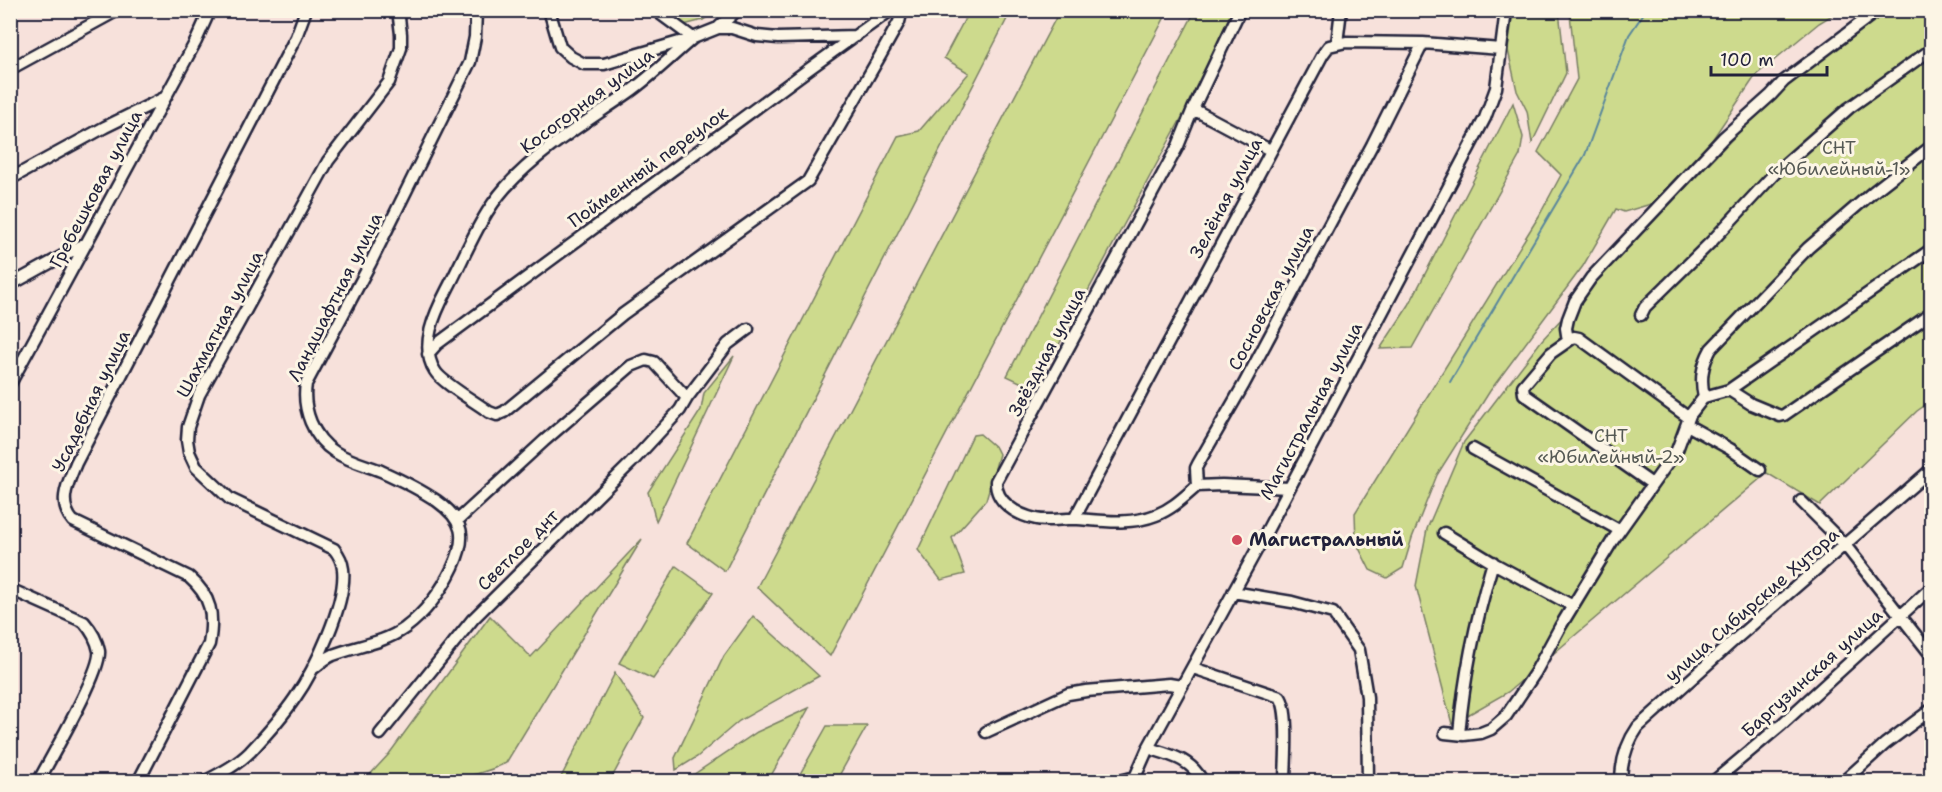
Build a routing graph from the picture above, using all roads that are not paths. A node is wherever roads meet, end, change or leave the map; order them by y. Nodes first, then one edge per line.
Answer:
1 (118, 10) edge
2 (210, 10) edge
3 (306, 10) edge
4 (398, 10) edge
5 (476, 10) edge
6 (549, 10) edge
7 (655, 10) edge
8 (736, 10) edge
9 (891, 10) edge
10 (902, 10) edge
11 (1240, 10) edge
12 (1341, 10) edge
13 (1506, 10) edge
14 (1878, 10) edge
15 (718, 28) junction
16 (856, 36) junction
17 (693, 38) junction
18 (1337, 43) junction
19 (1423, 43) junction
20 (1501, 49) junction
21 (1932, 49) edge
22 (10, 69) edge
23 (165, 98) junction
24 (1193, 109) junction
25 (1932, 146) edge
26 (1270, 150) junction
27 (10, 179) edge
28 (86, 243) junction
29 (1932, 249) edge
30 (10, 285) edge
31 (1932, 313) edge
32 (1641, 315) dead end
33 (748, 329) dead end
34 (1568, 341) junction
35 (428, 354) junction
36 (10, 384) edge
37 (1729, 390) junction
38 (1704, 397) junction
39 (687, 398) junction
40 (1688, 421) junction
41 (1473, 449) dead end
42 (1760, 470) dead end
43 (1932, 470) edge
44 (1653, 484) junction
45 (1197, 486) junction
46 (1289, 488) junction
47 (1801, 501) dead end
48 (1074, 519) junction
49 (458, 520) junction
50 (1619, 531) junction
51 (1444, 533) dead end
52 (1845, 545) junction
53 (1493, 562) junction
54 (1932, 587) edge
55 (10, 590) edge
56 (1233, 592) junction
57 (1573, 606) junction
58 (1899, 616) junction
59 (1932, 656) edge
60 (314, 668) junction
61 (1193, 668) junction
62 (1181, 686) junction
63 (1932, 709) edge
64 (986, 732) dead end
65 (1445, 733) dead end
66 (380, 734) dead end
67 (1459, 734) junction
68 (1148, 748) junction
69 (1134, 779) edge
70 (38, 782) edge
71 (138, 782) edge
72 (204, 782) edge
73 (1117, 782) edge
74 (1203, 782) edge
75 (1286, 782) edge
76 (1368, 782) edge
77 (1622, 782) edge
78 (1713, 782) edge
79 (1843, 782) edge

1 - 22 street
2 - 23 street, Гребешковая улица
3 - 71 street, Усадебная улица
4 - 60 street, Шахматная улица
5 - 49 street, Ландшафтная улица
6 - 17 street
7 - 17 street
8 - 15 street
9 - 16 street, Пойменный переулок
10 - 35 street
11 - 24 street, Звёздная улица
12 - 18 street
13 - 20 street, Магистральная улица
14 - 34 street
15 - 16 street
15 - 17 street
16 - 35 street, Пойменный переулок
17 - 35 street, Косогорная улица
18 - 19 street
18 - 26 street, Зелёная улица
19 - 20 street
19 - 45 street, Сосновская улица
20 - 46 street, Магистральная улица
21 - 32 street
23 - 27 street
23 - 28 street, Гребешковая улица
24 - 26 street
24 - 48 street, Звёздная улица
25 - 38 street
26 - 48 street, Зелёная улица
28 - 30 street
28 - 36 street, Гребешковая улица
29 - 37 street
31 - 37 street
33 - 39 street, Светлое днт
34 - 40 street
34 - 44 street
37 - 38 street
38 - 40 street
39 - 49 street
39 - 66 street, Светлое днт
40 - 42 street
40 - 44 street
41 - 50 street
43 - 52 street, улица Сибирские Хутора
44 - 50 street
45 - 46 street
45 - 48 street, Звёздная улица
46 - 56 street, Магистральная улица
47 - 52 street
49 - 60 street
50 - 57 street
51 - 53 street
52 - 58 street
52 - 77 street, улица Сибирские Хутора
53 - 57 street
53 - 67 street
54 - 58 street, Баргузинская улица
55 - 70 street
56 - 61 street, Магистральная улица
56 - 76 street
57 - 67 street
58 - 59 street
58 - 78 street, Баргузинская улица
60 - 72 street, Шахматная улица
61 - 62 street, Магистральная улица
61 - 75 street
62 - 64 street
62 - 68 street, Магистральная улица
63 - 79 street
65 - 67 street
68 - 69 street, Магистральная улица
68 - 74 street
69 - 73 street

